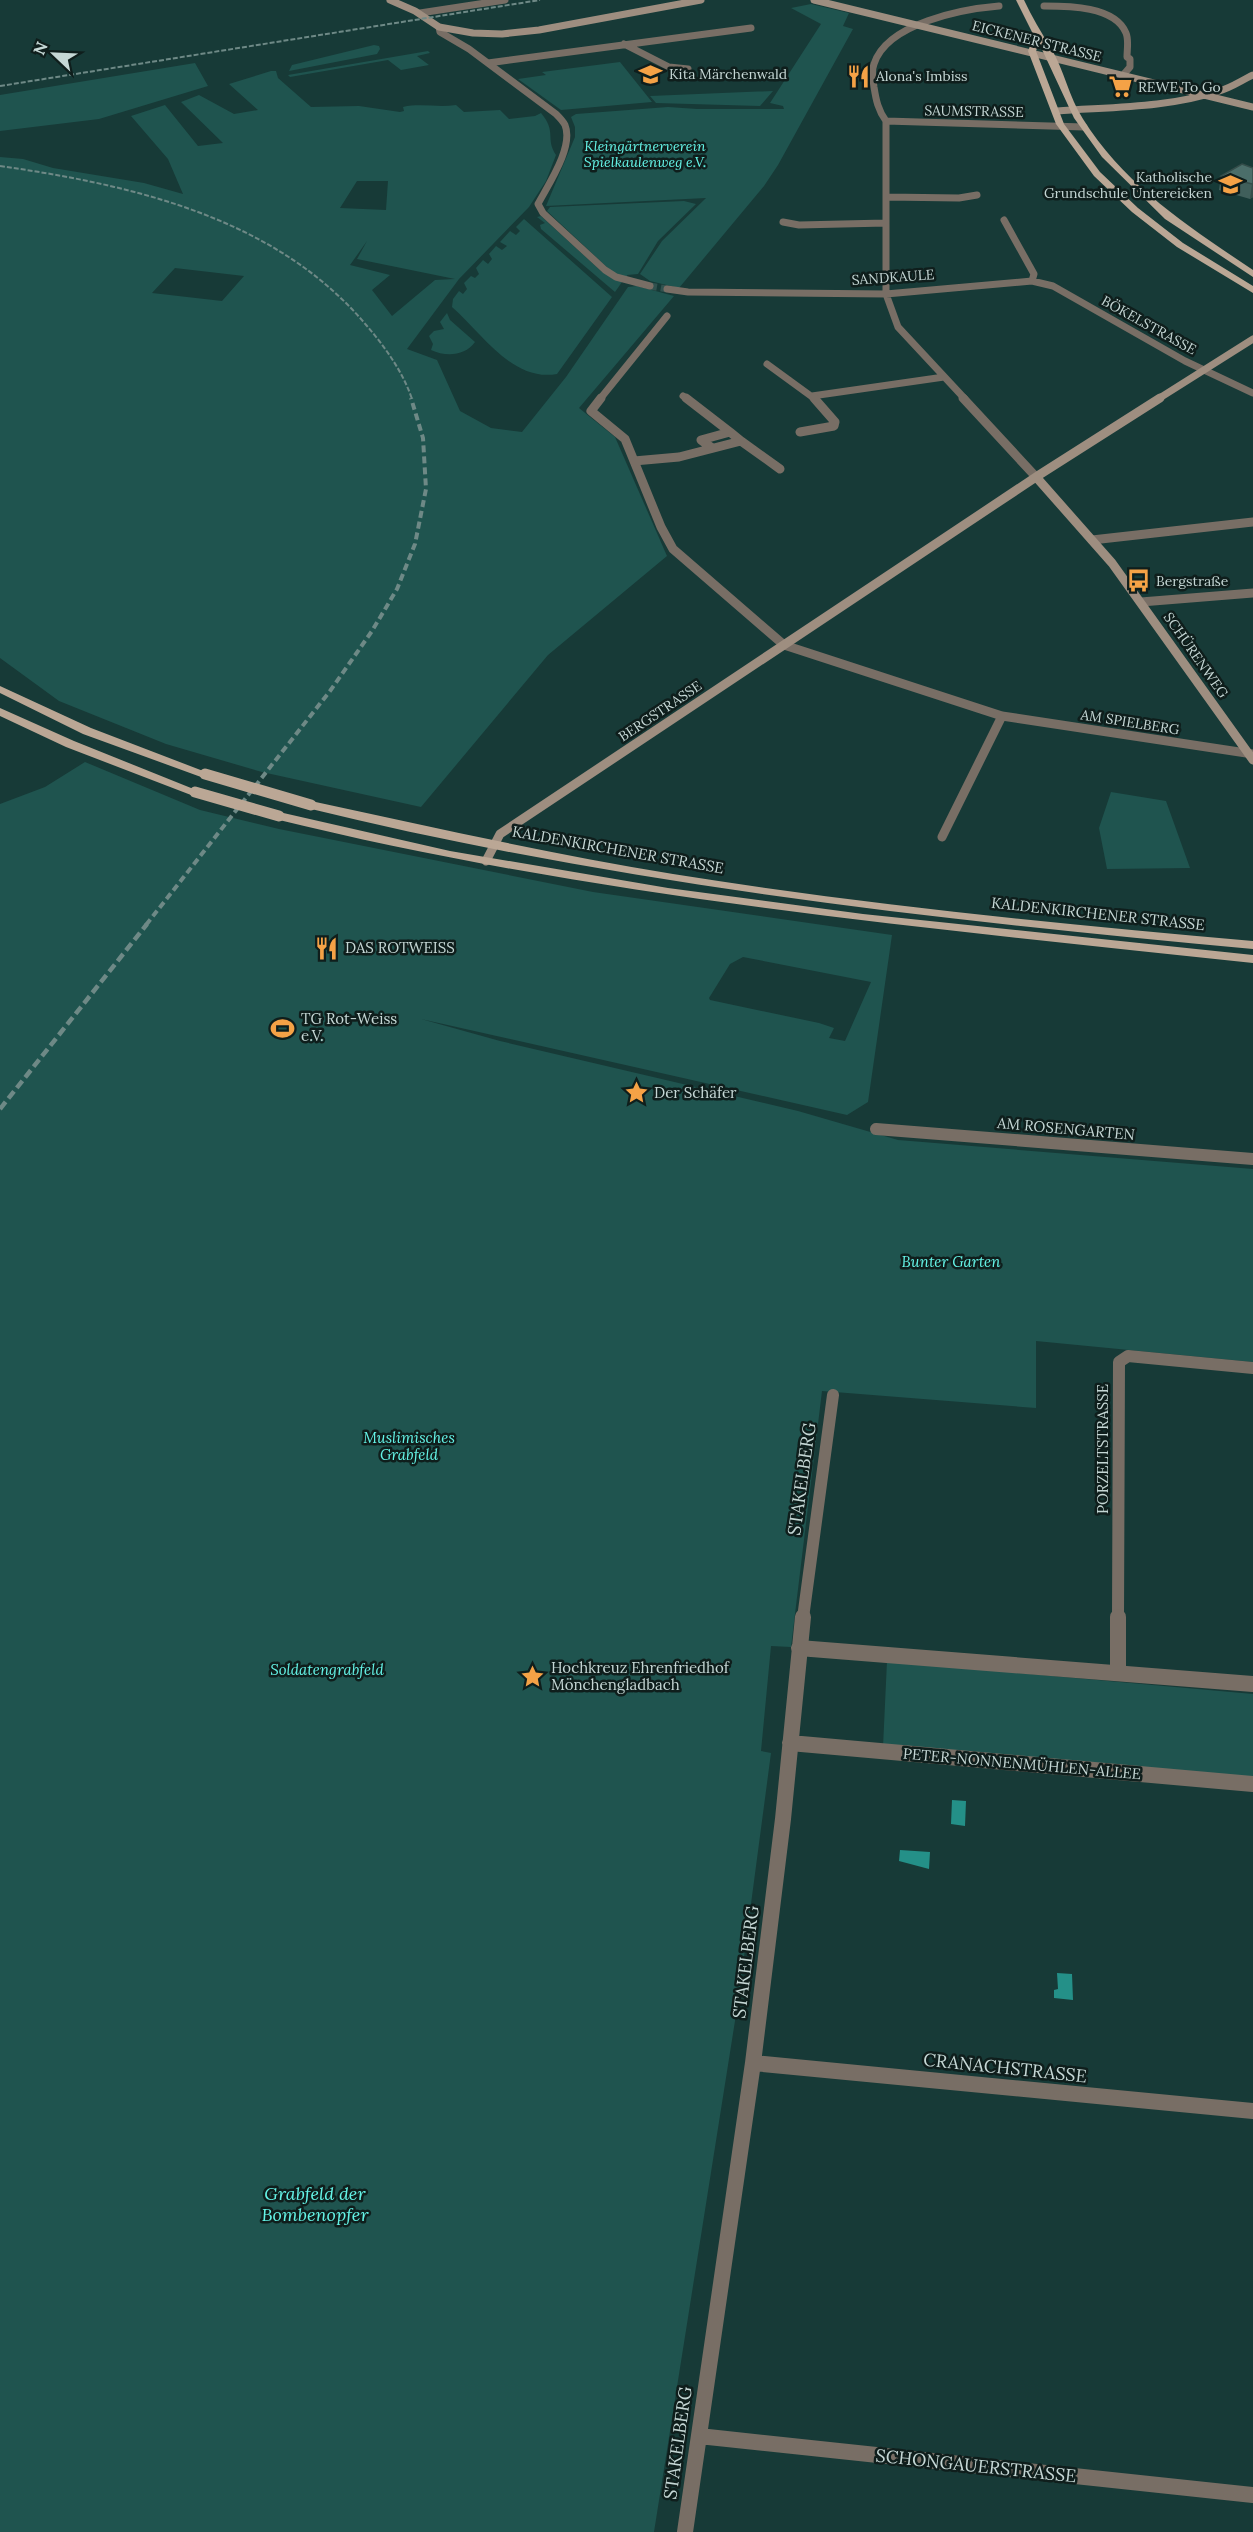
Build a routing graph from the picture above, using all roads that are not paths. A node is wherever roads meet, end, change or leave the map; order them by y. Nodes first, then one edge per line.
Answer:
1 (390, 0) edge
2 (505, 0) edge
3 (701, 0) edge
4 (814, 0) edge
5 (1020, 0) edge
6 (994, 4) edge
7 (1044, 6) dead end
8 (420, 14) junction
9 (921, 25) junction
10 (439, 27) junction
11 (751, 28) dead end
12 (485, 34) junction
13 (1038, 36) junction
14 (624, 44) junction
15 (465, 47) junction
16 (1032, 51) junction
17 (1051, 57) junction
18 (488, 63) junction
19 (688, 69) dead end
20 (1124, 74) junction
21 (1253, 75) edge
22 (1210, 95) junction
23 (1253, 107) edge
24 (1073, 109) junction
25 (1057, 111) junction
26 (886, 121) junction
27 (1060, 124) junction
28 (1084, 127) junction
29 (976, 195) dead end
30 (887, 197) junction
31 (1004, 220) dead end
32 (783, 222) dead end
33 (886, 223) junction
34 (1253, 274) edge
35 (1032, 280) junction
36 (650, 286) tunnel mouth
37 (667, 289) tunnel mouth
38 (1253, 290) edge
39 (886, 294) junction
40 (667, 316) dead end
41 (1253, 339) edge
42 (767, 364) dead end
43 (1203, 370) junction
44 (944, 377) junction
45 (1253, 393) edge
46 (683, 396) dead end
47 (812, 396) junction
48 (730, 432) junction
49 (800, 432) dead end
50 (741, 441) junction
51 (712, 448) junction
52 (634, 461) junction
53 (780, 468) dead end
54 (1037, 478) junction
55 (1253, 522) edge
56 (1092, 540) junction
57 (1253, 593) edge
58 (1141, 602) junction
59 (784, 645) junction
60 (0, 689) edge
61 (0, 711) edge
62 (1002, 716) junction
63 (1252, 756) edge
64 (942, 837) dead end
65 (494, 844) junction
66 (486, 861) junction
67 (1253, 945) edge
68 (1253, 959) edge
69 (876, 1129) dead end
70 (1253, 1159) edge
71 (1253, 1368) edge
72 (833, 1395) dead end
73 (799, 1648) junction
74 (1119, 1672) junction
75 (1253, 1684) edge
76 (790, 1743) junction
77 (1253, 1784) edge
78 (753, 2063) junction
79 (1253, 2111) edge
80 (699, 2436) junction
81 (1253, 2495) edge
82 (685, 2532) edge

1 - 8 street
2 - 8 street
3 - 12 street
4 - 9 street, EICKENER STRASSE
5 - 13 main road
6 - 9 street
7 - 20 street
8 - 10 street
9 - 16 street, EICKENER STRASSE
9 - 26 street
10 - 12 street
10 - 15 street
11 - 14 street
12 - 15 street
13 - 16 main road
13 - 17 main road
14 - 18 street
14 - 19 street
15 - 18 street
16 - 17 street, EICKENER STRASSE
16 - 25 main road
17 - 20 street, EICKENER STRASSE
17 - 24 main road
18 - 36 street
20 - 22 street, EICKENER STRASSE
21 - 22 street
22 - 23 street, EICKENER STRASSE
22 - 24 street
24 - 25 street
24 - 28 main road
25 - 27 main road
26 - 27 street, SAUMSTRASSE
26 - 30 street
27 - 28 street, SAUMSTRASSE
27 - 38 main road
28 - 34 main road
29 - 30 street
30 - 33 street
31 - 35 street
32 - 33 street
33 - 39 street
35 - 39 street, SANDKAULE
35 - 43 street, BÖKELSTRASSE
37 - 39 street, SANDKAULE
39 - 44 street, SCHÜRENWEG
40 - 52 street
41 - 43 street, BERGSTRASSE
42 - 47 street
43 - 45 street, BÖKELSTRASSE
43 - 54 street, BERGSTRASSE
44 - 47 street
44 - 54 street, SCHÜRENWEG
46 - 48 street
47 - 49 street
48 - 50 street
48 - 51 street
50 - 51 street
50 - 53 street
51 - 52 street
52 - 59 street
54 - 56 street, SCHÜRENWEG
54 - 59 street, BERGSTRASSE
55 - 56 street
56 - 58 street, SCHÜRENWEG
57 - 58 street
58 - 63 street, SCHÜRENWEG
59 - 62 street, AM SPIELBERG
59 - 65 street, BERGSTRASSE
60 - 65 main road, KALDENKIRCHENER STRASSE, bridge
61 - 66 main road, KALDENKIRCHENER STRASSE, bridge
62 - 63 street, AM SPIELBERG
62 - 64 street
65 - 66 street, BERGSTRASSE
65 - 67 main road, KALDENKIRCHENER STRASSE
66 - 68 main road, KALDENKIRCHENER STRASSE
69 - 70 street, AM ROSENGARTEN
71 - 74 street, PORZELTSTRASSE
72 - 73 street, STAKELBERG
73 - 74 street
73 - 76 street, STAKELBERG
74 - 75 street
76 - 77 street, PETER-NONNENMÜHLEN-ALLEE
76 - 78 street, STAKELBERG
78 - 79 street, CRANACHSTRASSE
78 - 80 street, STAKELBERG
80 - 81 street, SCHONGAUERSTRASSE
80 - 82 street, STAKELBERG

